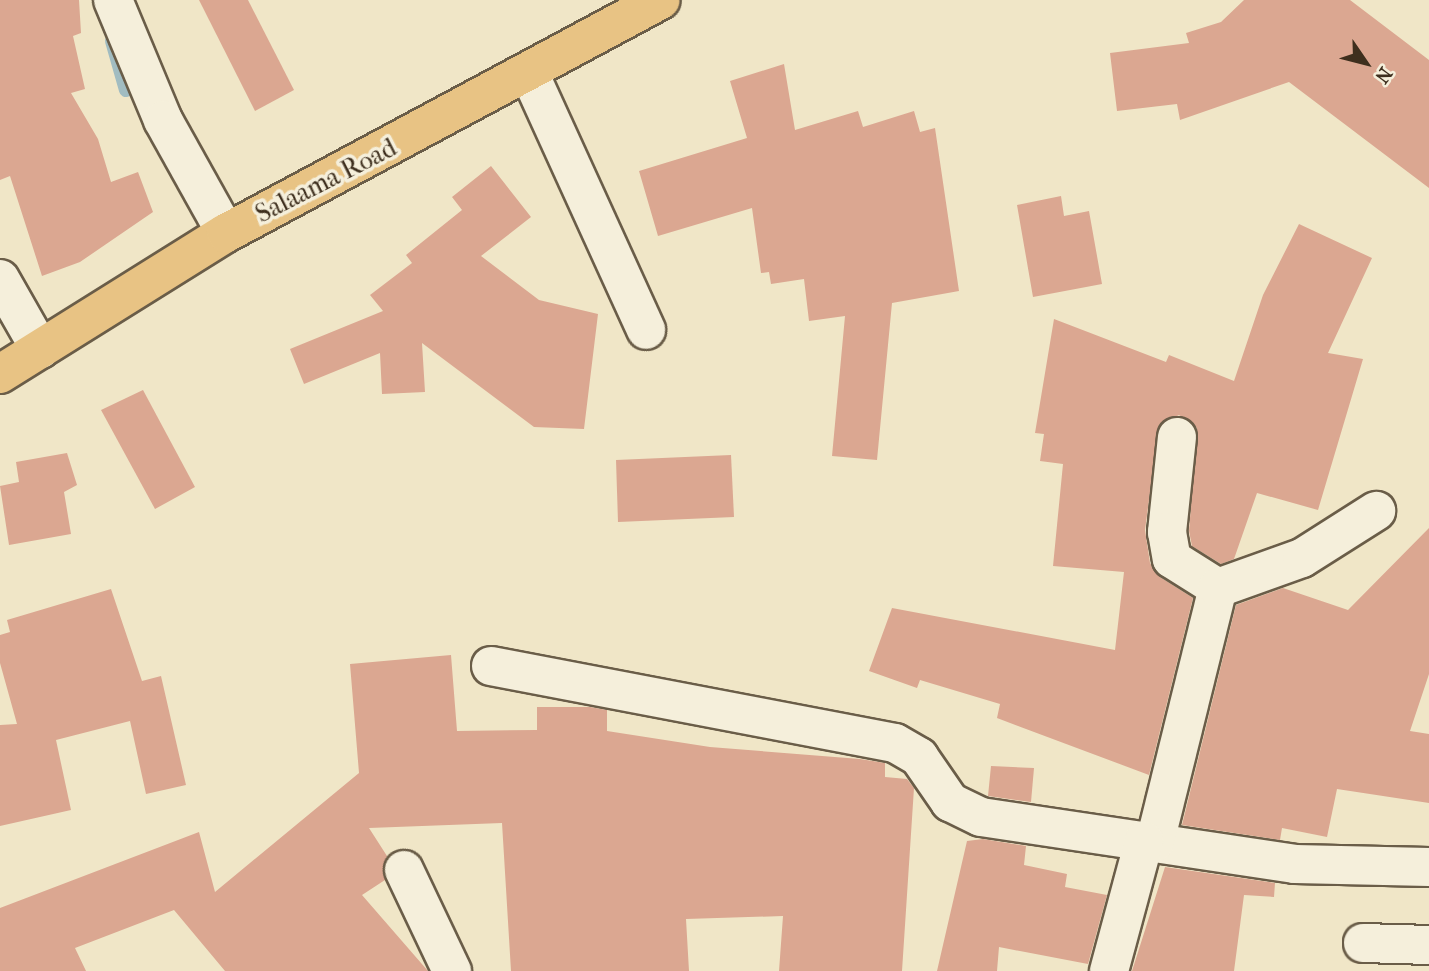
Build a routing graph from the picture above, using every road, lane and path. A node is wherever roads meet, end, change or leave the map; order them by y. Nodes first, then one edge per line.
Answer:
1 (113, 0) edge
2 (660, 0) edge
3 (530, 75) junction
4 (226, 233) junction
5 (0, 279) edge
6 (646, 330) dead end
7 (40, 349) junction
8 (0, 374) edge
9 (1177, 437) dead end
10 (1376, 511) dead end
11 (1218, 588) junction
12 (491, 666) dead end
13 (1150, 841) junction
14 (1429, 867) edge
15 (404, 870) dead end
16 (1363, 943) dead end
17 (1429, 945) edge
18 (452, 971) edge
19 (1108, 971) edge

1 - 4 street
2 - 3 main road, Salaama Road
3 - 4 main road, Salaama Road
3 - 6 street
4 - 7 main road, Salaama Road
5 - 7 street
7 - 8 main road, Salaama Road
9 - 11 street
10 - 11 street
11 - 13 street
12 - 13 street
13 - 14 street
13 - 19 street
15 - 18 street
16 - 17 street

